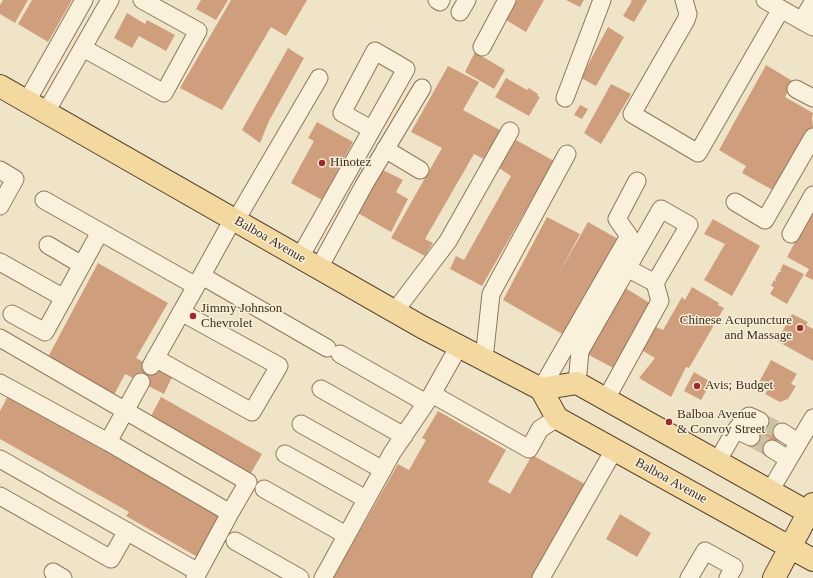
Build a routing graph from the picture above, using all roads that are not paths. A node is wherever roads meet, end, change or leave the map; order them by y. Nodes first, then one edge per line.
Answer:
1 (84, 0) edge
2 (110, 0) edge
3 (142, 0) edge
4 (437, 0) edge
5 (441, 0) edge
6 (507, 0) edge
7 (602, 0) edge
8 (684, 0) edge
9 (765, 0) edge
10 (813, 2) edge
11 (781, 9) junction
12 (808, 24) edge
13 (482, 47) dead end
14 (83, 48) junction
15 (319, 78) dead end
16 (0, 86) edge
17 (422, 88) dead end
18 (796, 89) dead end
19 (565, 98) dead end
20 (813, 98) edge
21 (27, 101) junction
22 (46, 112) junction
23 (372, 129) dead end
24 (510, 131) dead end
25 (813, 137) edge
26 (385, 149) junction
27 (568, 154) dead end
28 (0, 170) edge
29 (420, 170) dead end
30 (637, 181) dead end
31 (813, 195) edge
32 (44, 200) dead end
33 (736, 202) dead end
34 (0, 206) edge
35 (235, 220) junction
36 (100, 232) junction
37 (791, 234) dead end
38 (48, 246) dead end
39 (300, 257) junction
40 (0, 262) edge
41 (82, 265) junction
42 (319, 268) junction
43 (627, 268) junction
44 (199, 281) junction
45 (655, 283) junction
46 (64, 298) junction
47 (395, 311) junction
48 (181, 312) junction
49 (12, 314) dead end
50 (0, 338) edge
51 (459, 346) junction
52 (484, 360) junction
53 (141, 382) dead end
54 (0, 383) edge
55 (577, 383) junction
56 (321, 389) dead end
57 (541, 390) junction
58 (429, 399) junction
59 (606, 399) junction
60 (125, 411) junction
61 (557, 418) junction
62 (813, 418) edge
63 (760, 421) tunnel mouth
64 (301, 424) dead end
65 (782, 432) tunnel mouth
66 (404, 436) junction
67 (108, 442) junction
68 (798, 442) junction
69 (772, 449) tunnel mouth
70 (614, 450) junction
71 (285, 454) dead end
72 (0, 459) edge
73 (788, 459) junction
74 (717, 462) junction
75 (383, 470) junction
76 (264, 489) dead end
77 (770, 491) junction
78 (0, 496) edge
79 (366, 499) junction
80 (811, 510) edge
81 (230, 513) junction
82 (127, 531) junction
83 (346, 535) junction
84 (235, 541) dead end
85 (790, 546) junction
86 (813, 560) edge
87 (813, 566) edge
88 (196, 575) edge
89 (300, 578) edge
90 (323, 578) edge
91 (541, 578) edge
92 (689, 578) edge
93 (728, 578) edge
94 (774, 578) edge
95 (806, 578) edge

1 - 21 street
2 - 14 street
3 - 14 street
4 - 5 street
6 - 13 street
7 - 19 street
8 - 11 street
9 - 11 street
10 - 12 street
11 - 12 street
14 - 22 street
15 - 35 street
16 - 21 main road, Balboa Avenue
17 - 26 street
18 - 20 street
21 - 22 main road, Balboa Avenue
22 - 35 main road, Balboa Avenue
23 - 39 street
24 - 47 street
25 - 33 street
26 - 29 street
26 - 42 street
27 - 52 street
28 - 34 street
30 - 57 street
31 - 37 street
32 - 36 street
35 - 39 main road, Balboa Avenue
35 - 44 street
36 - 41 street
36 - 44 street
38 - 41 street
39 - 42 main road, Balboa Avenue
40 - 46 street
41 - 46 street
42 - 47 main road, Balboa Avenue
43 - 45 street
43 - 45 street
43 - 55 street
44 - 48 street
44 - 58 street
45 - 59 street
46 - 49 street
47 - 51 main road, Balboa Avenue
48 - 48 street
50 - 60 street
51 - 52 main road, Balboa Avenue
51 - 58 street
52 - 57 main road, Balboa Avenue
53 - 60 street
54 - 67 street
55 - 57 main road
55 - 59 main road
56 - 66 street
57 - 61 main road
58 - 61 street
58 - 66 street
59 - 74 main road
60 - 67 street
60 - 81 street
61 - 70 main road, Balboa Avenue
62 - 68 street
63 - 74 street
64 - 75 street
65 - 68 street
66 - 75 street
67 - 81 street
68 - 73 street
69 - 73 street
70 - 85 main road, Balboa Avenue
70 - 91 street
71 - 79 street
72 - 82 street
73 - 77 street
74 - 77 main road
75 - 79 street
76 - 83 street
77 - 80 main road
78 - 82 street
79 - 83 street
80 - 85 main road
81 - 88 street
82 - 88 street
83 - 90 street
84 - 89 street
85 - 86 main road, Balboa Avenue
85 - 94 main road
87 - 95 main road
92 - 93 street

